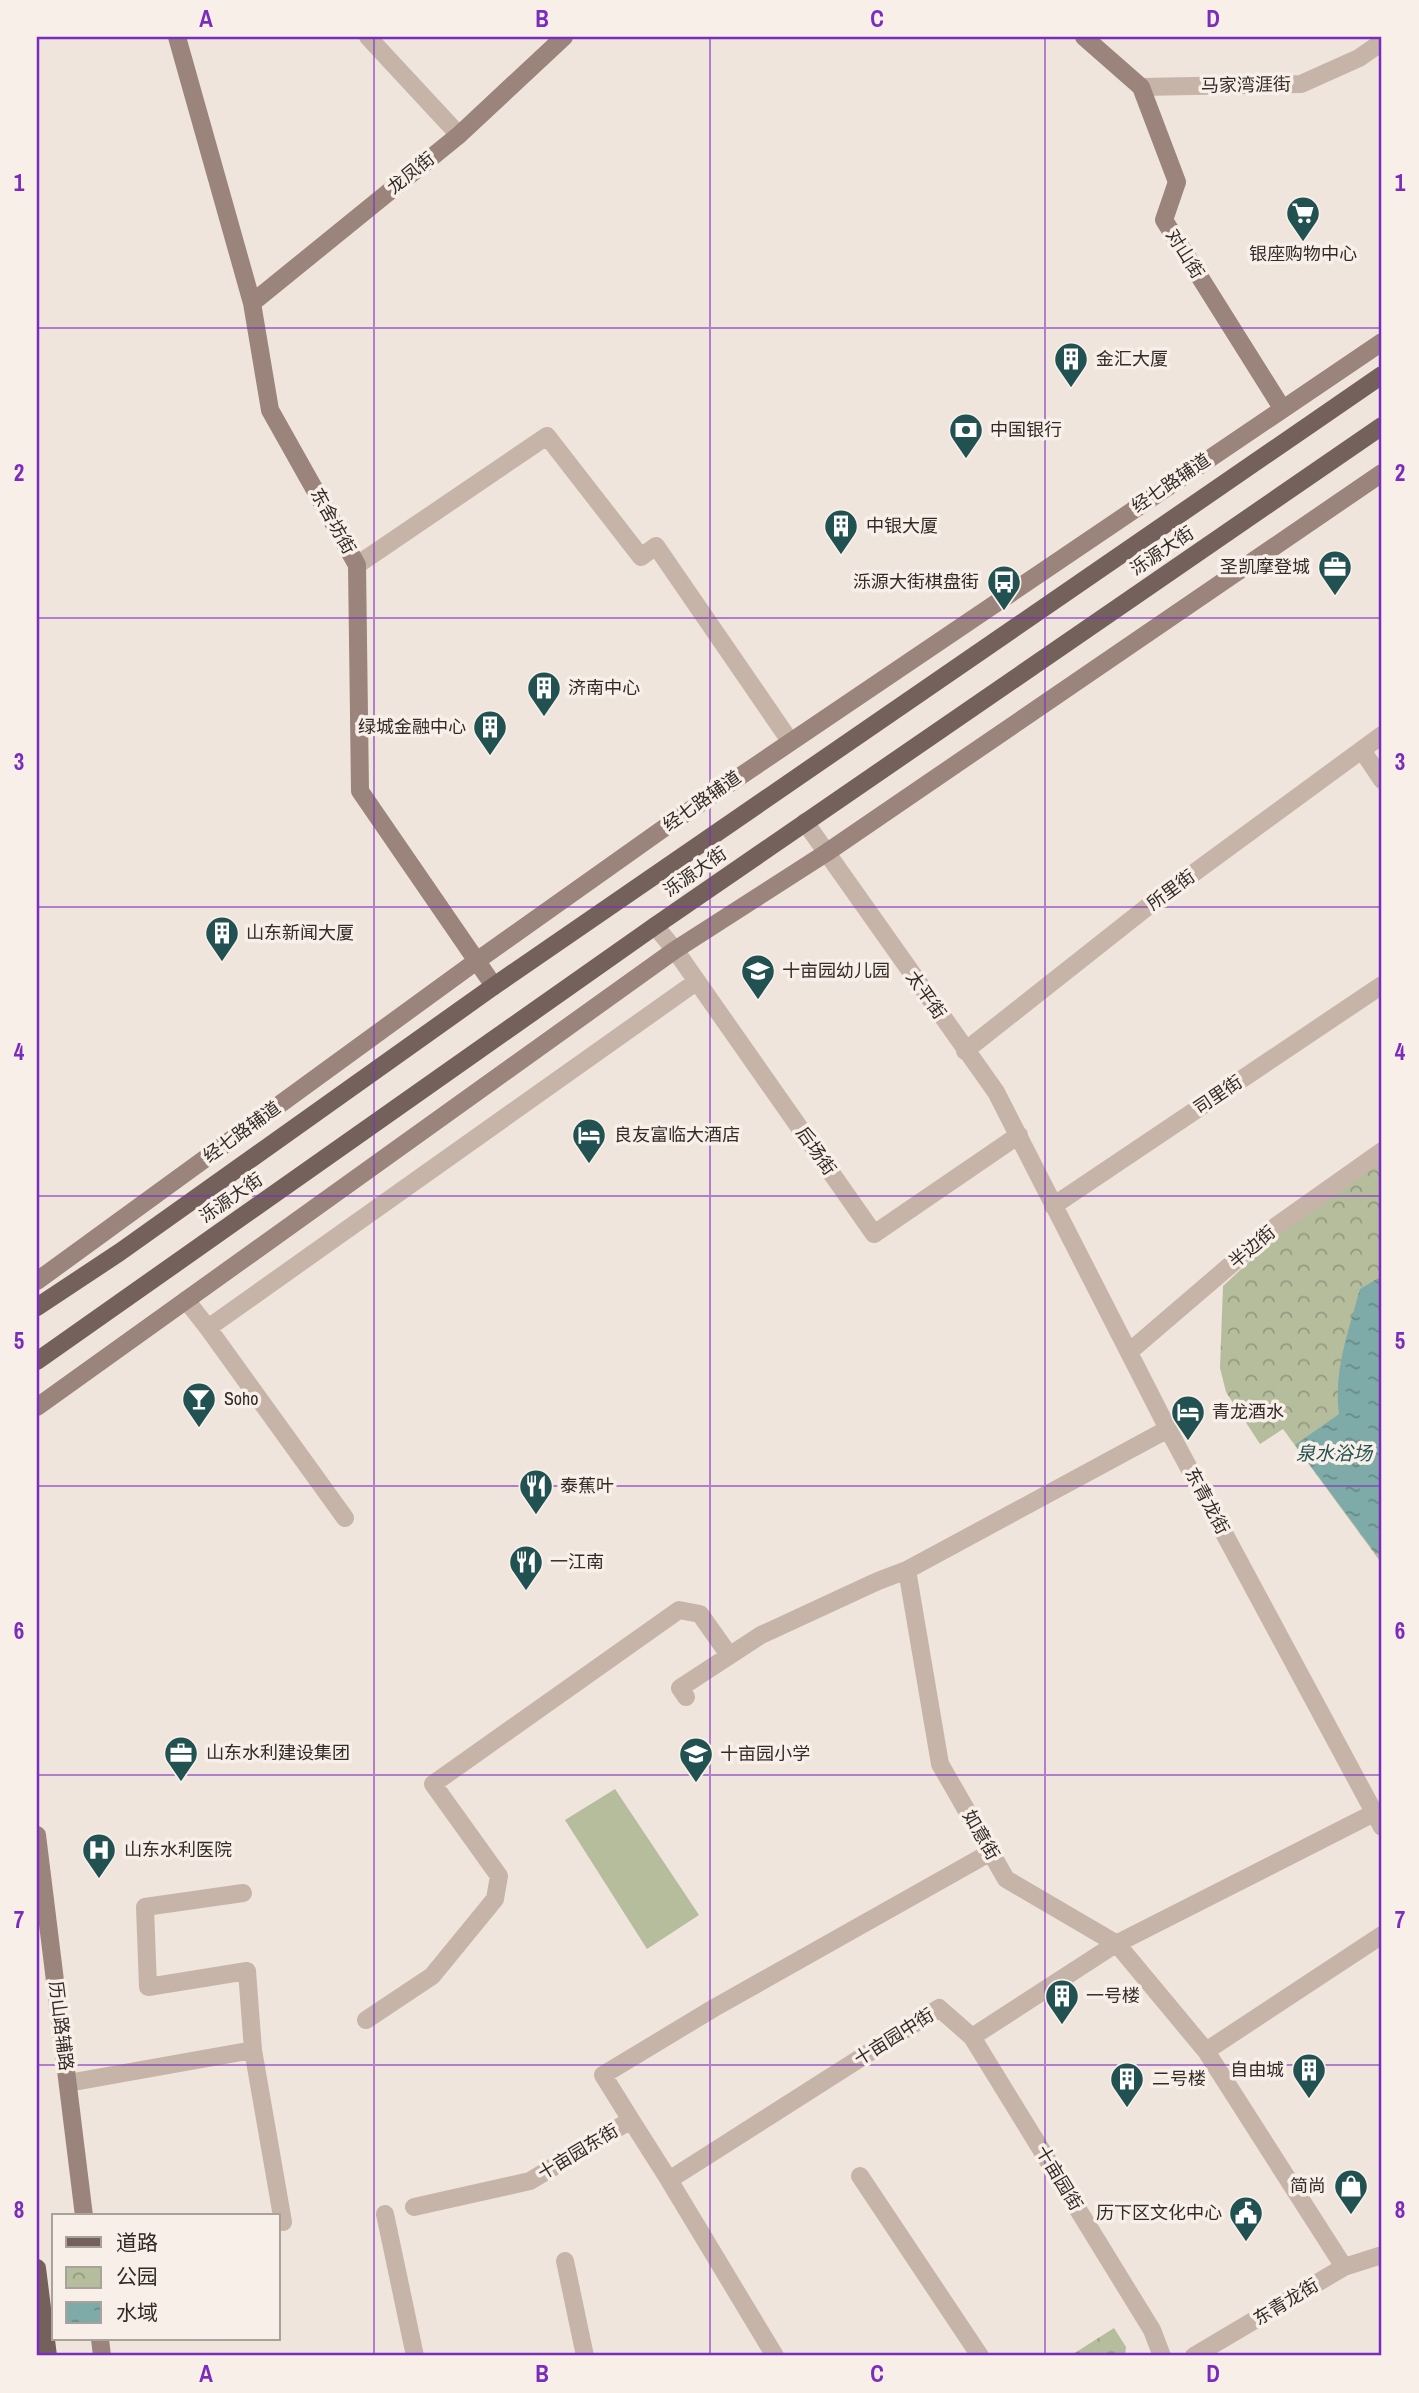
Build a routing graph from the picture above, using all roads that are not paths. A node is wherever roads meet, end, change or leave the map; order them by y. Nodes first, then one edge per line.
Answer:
1 (177, 37) edge
2 (368, 37) edge
3 (564, 37) edge
4 (1084, 37) edge
5 (1382, 42) edge
6 (1141, 87) junction
7 (459, 135) junction
8 (252, 303) junction
9 (1382, 342) edge
10 (1382, 375) edge
11 (1282, 408) junction
12 (1382, 426) edge
13 (1382, 473) edge
14 (358, 565) junction
15 (1382, 736) edge
16 (790, 741) junction
17 (1362, 750) junction
18 (1382, 780) edge
19 (805, 822) junction
20 (827, 853) junction
21 (655, 926) junction
22 (675, 950) junction
23 (478, 960) junction
24 (696, 982) junction
25 (1382, 985) edge
26 (494, 986) junction
27 (965, 1051) junction
28 (1019, 1135) junction
29 (1382, 1151) edge
30 (1053, 1206) junction
31 (37, 1281) edge
32 (186, 1300) junction
33 (37, 1307) edge
34 (208, 1328) junction
35 (1129, 1352) junction
36 (37, 1361) edge
37 (37, 1407) edge
38 (1168, 1429) junction
39 (345, 1518) dead end
40 (907, 1570) junction
41 (729, 1655) junction
42 (686, 1697) dead end
43 (1378, 1820) edge
44 (37, 1835) edge
45 (991, 1852) junction
46 (243, 1893) dead end
47 (1382, 1935) edge
48 (1117, 1944) junction
49 (366, 2021) dead end
50 (972, 2037) junction
51 (253, 2050) junction
52 (1206, 2051) junction
53 (68, 2083) junction
54 (631, 2120) junction
55 (860, 2176) dead end
56 (669, 2180) junction
57 (414, 2207) dead end
58 (84, 2214) edge
59 (386, 2214) dead end
60 (283, 2222) dead end
61 (565, 2261) dead end
62 (1380, 2262) edge
63 (1344, 2267) junction
64 (37, 2268) edge
65 (48, 2356) edge
66 (415, 2356) edge
67 (585, 2356) edge
68 (775, 2356) edge
69 (979, 2356) edge
70 (1163, 2356) edge
71 (1194, 2356) edge

1 - 8 street, 东舍坊街
2 - 7 street
3 - 7 street, 龙凤街
4 - 6 street
5 - 6 street, 马家湾涯街
6 - 11 street, 对山街
7 - 8 street, 龙凤街
8 - 14 street, 东舍坊街
9 - 11 street, 经七路辅道
10 - 26 main road, 泺源大街
11 - 16 street, 经七路辅道
12 - 19 main road, 泺源大街
13 - 20 street
14 - 16 street
14 - 23 street, 东舍坊街
15 - 17 street, 所里街
16 - 23 street, 经七路辅道
17 - 18 street
17 - 27 street, 所里街
19 - 20 street, 太平街
19 - 21 main road, 泺源大街
20 - 22 street
20 - 27 street, 太平街
21 - 22 street, 后场街
21 - 36 main road, 泺源大街
22 - 24 street, 后场街
22 - 32 street
23 - 26 street, 东舍坊街
23 - 31 street, 经七路辅道
24 - 28 street, 后场街
24 - 34 street
25 - 30 street, 司里街
26 - 33 main road, 泺源大街
27 - 28 street, 太平街
28 - 30 street, 东青龙街
29 - 35 street, 半边街
30 - 35 street, 东青龙街
32 - 34 street
32 - 37 street
34 - 39 street
35 - 38 street, 东青龙街
38 - 40 street
38 - 43 street, 东青龙街
40 - 41 street
40 - 45 street, 如意街
41 - 42 street
41 - 49 street
43 - 48 street
44 - 53 street, 历山路辅路
45 - 48 street, 如意街
45 - 54 street
46 - 51 street
47 - 52 street
48 - 50 street
48 - 52 street, 如意街
50 - 56 street, 十亩园中街
50 - 70 street, 十亩园街
51 - 53 street
51 - 60 street
52 - 63 street, 如意街
53 - 58 street, 历山路辅路
54 - 56 street, 十亩园东街
54 - 57 street, 十亩园东街
55 - 69 street
56 - 68 street
59 - 66 street
61 - 67 street
62 - 63 street, 东青龙街
63 - 71 street, 东青龙街
64 - 65 main road

